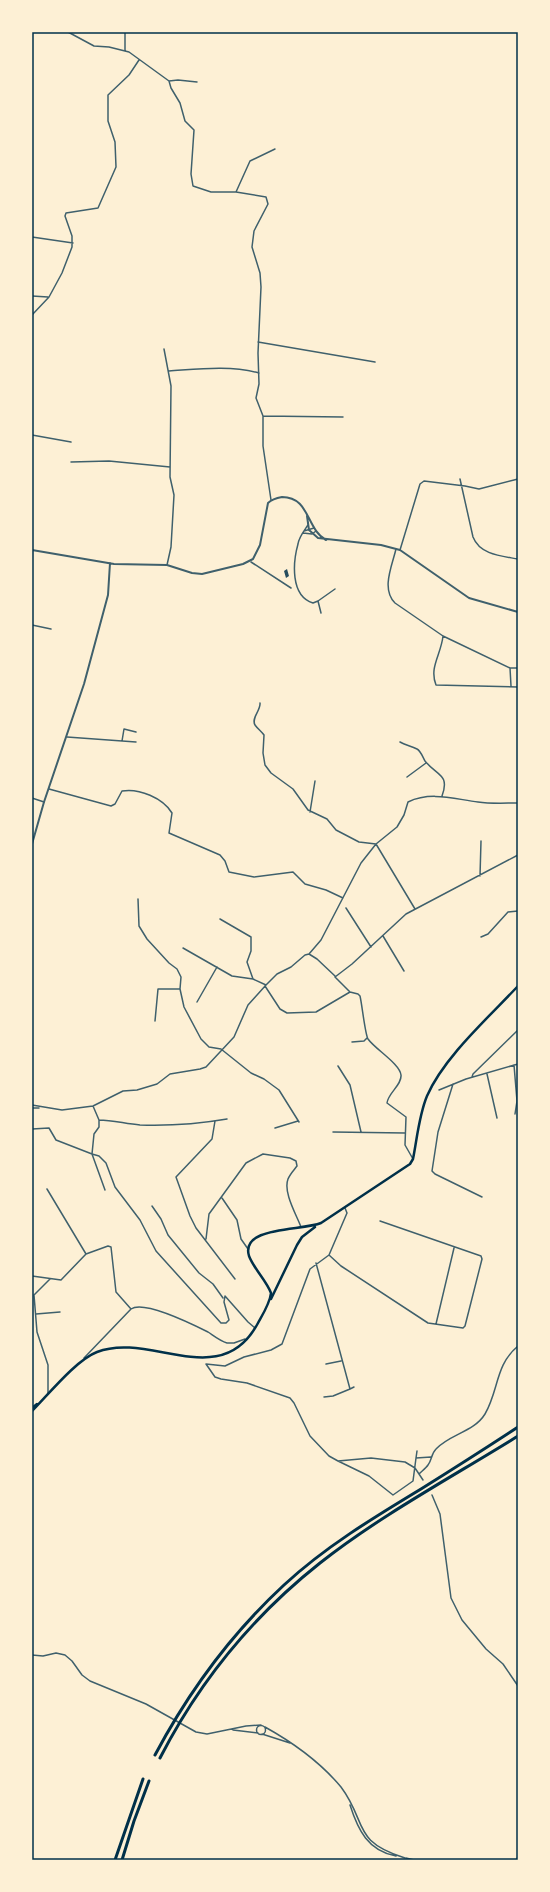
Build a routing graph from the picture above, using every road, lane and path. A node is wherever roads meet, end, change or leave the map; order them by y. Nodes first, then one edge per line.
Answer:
1 (68, 32) edge
2 (125, 32) edge
3 (125, 51) junction
4 (139, 60) junction
5 (169, 81) junction
6 (198, 82) dead end
7 (275, 149) dead end
8 (236, 192) junction
9 (32, 237) edge
10 (73, 243) junction
11 (32, 296) edge
12 (49, 297) junction
13 (32, 315) edge
14 (258, 342) junction
15 (164, 349) dead end
16 (376, 362) dead end
17 (169, 371) junction
18 (259, 373) junction
19 (263, 416) junction
20 (343, 417) dead end
21 (32, 435) edge
22 (71, 442) dead end
23 (71, 462) dead end
24 (170, 467) junction
25 (460, 479) dead end
26 (518, 479) edge
27 (462, 486) junction
28 (271, 500) junction
29 (307, 515) junction
30 (308, 525) junction
31 (314, 528) junction
32 (309, 530) junction
33 (316, 531) junction
34 (304, 532) junction
35 (312, 534) junction
36 (326, 540) junction
37 (396, 549) junction
38 (32, 550) edge
39 (400, 550) junction
40 (518, 559) edge
41 (251, 562) junction
42 (110, 563) junction
43 (167, 565) junction
44 (292, 588) dead end
45 (335, 589) dead end
46 (318, 601) junction
47 (518, 612) edge
48 (321, 613) dead end
49 (32, 625) edge
50 (51, 629) dead end
51 (444, 636) junction
52 (510, 668) junction
53 (518, 668) edge
54 (511, 687) junction
55 (518, 687) edge
56 (260, 703) dead end
57 (136, 732) dead end
58 (67, 737) junction
59 (122, 741) junction
60 (136, 742) dead end
61 (400, 742) dead end
62 (426, 763) junction
63 (407, 777) dead end
64 (315, 781) dead end
65 (49, 789) junction
66 (442, 796) junction
67 (32, 798) edge
68 (44, 802) junction
69 (518, 803) edge
70 (310, 812) junction
71 (481, 841) dead end
72 (32, 844) edge
73 (376, 844) junction
74 (518, 855) edge
75 (480, 876) junction
76 (138, 898) dead end
77 (343, 898) junction
78 (346, 908) dead end
79 (415, 909) junction
80 (518, 911) edge
81 (220, 919) dead end
82 (383, 936) junction
83 (481, 937) dead end
84 (371, 947) junction
85 (183, 948) dead end
86 (309, 954) junction
87 (217, 967) junction
88 (404, 971) dead end
89 (335, 977) junction
90 (253, 979) junction
91 (265, 986) junction
92 (518, 986) edge
93 (180, 989) junction
94 (350, 992) junction
95 (197, 1002) dead end
96 (155, 1021) dead end
97 (518, 1030) edge
98 (367, 1038) junction
99 (352, 1042) dead end
100 (221, 1049) junction
101 (518, 1064) edge
102 (514, 1065) junction
103 (338, 1066) dead end
104 (487, 1074) junction
105 (472, 1077) junction
106 (453, 1084) junction
107 (439, 1090) dead end
108 (93, 1106) junction
109 (32, 1107) edge
110 (515, 1114) dead end
111 (497, 1118) dead end
112 (227, 1119) dead end
113 (99, 1120) junction
114 (215, 1121) junction
115 (275, 1128) dead end
116 (32, 1129) edge
117 (333, 1132) dead end
118 (361, 1132) junction
119 (405, 1133) junction
120 (92, 1154) junction
121 (413, 1159) junction
122 (47, 1189) dead end
123 (105, 1190) dead end
124 (222, 1197) junction
125 (482, 1197) dead end
126 (152, 1206) dead end
127 (345, 1207) junction
128 (380, 1222) dead end
129 (321, 1223) junction
130 (302, 1228) junction
131 (302, 1237) junction
132 (206, 1239) junction
133 (454, 1248) junction
134 (248, 1249) junction
135 (86, 1254) junction
136 (329, 1255) junction
137 (316, 1263) junction
138 (32, 1276) edge
139 (235, 1278) dead end
140 (50, 1279) junction
141 (279, 1282) junction
142 (269, 1288) junction
143 (223, 1298) junction
144 (268, 1304) junction
145 (131, 1309) junction
146 (60, 1312) dead end
147 (36, 1314) junction
148 (436, 1325) junction
149 (255, 1328) junction
150 (249, 1337) junction
151 (518, 1346) edge
152 (341, 1361) junction
153 (79, 1364) junction
154 (326, 1364) dead end
155 (354, 1387) dead end
156 (350, 1389) junction
157 (47, 1396) junction
158 (324, 1397) dead end
159 (32, 1408) edge
160 (32, 1411) edge
161 (518, 1427) edge
162 (518, 1436) edge
163 (417, 1451) dead end
164 (431, 1457) junction
165 (416, 1458) junction
166 (338, 1462) junction
167 (419, 1474) junction
168 (423, 1480) dead end
169 (432, 1495) dead end
170 (32, 1655) edge
171 (518, 1686) edge
172 (261, 1725) junction
173 (265, 1727) junction
174 (229, 1730) junction
175 (258, 1733) junction
176 (262, 1734) junction
177 (294, 1745) junction
178 (154, 1755) dead end
179 (160, 1758) dead end
180 (143, 1779) dead end
181 (149, 1781) dead end
182 (518, 1857) edge
183 (115, 1860) edge
184 (122, 1860) edge
185 (414, 1860) edge
186 (516, 1860) edge

1 - 3 street
2 - 3 street
3 - 4 street
4 - 5 street
4 - 10 street
5 - 6 street
5 - 8 street
7 - 8 street
8 - 14 street
9 - 10 street
10 - 12 street
11 - 12 street
12 - 13 street
14 - 16 street
14 - 18 street
15 - 17 street
17 - 18 street
17 - 24 street
18 - 19 street
19 - 20 street
19 - 28 street
21 - 22 street
23 - 24 street
24 - 43 street
25 - 27 street
26 - 27 street
27 - 39 street
27 - 40 street
28 - 29 street
28 - 41 street
29 - 30 street
29 - 31 street
30 - 32 street
30 - 34 street
31 - 32 street
31 - 33 street
32 - 34 street
32 - 35 street
33 - 35 street
33 - 36 street
34 - 35 street
34 - 46 street
35 - 36 street
36 - 37 street
37 - 39 street
37 - 51 street
38 - 42 street
39 - 47 street
41 - 43 street
41 - 44 street
42 - 43 street
42 - 58 street
45 - 46 street
46 - 48 street
49 - 50 street
51 - 52 street
51 - 54 street
52 - 53 street
52 - 54 street
54 - 55 street
56 - 70 street
57 - 59 street
58 - 59 street
58 - 65 street
59 - 60 street
61 - 62 street
62 - 63 street
62 - 66 street
64 - 70 street
65 - 68 street
65 - 77 street
66 - 69 street
66 - 73 street
67 - 68 street
68 - 72 street
70 - 73 street
71 - 75 street
73 - 77 street
73 - 79 street
74 - 75 street
75 - 79 street
76 - 93 street
77 - 86 street
78 - 84 street
79 - 82 street
80 - 83 street
81 - 90 street
82 - 84 street
82 - 88 street
84 - 89 street
85 - 87 street
86 - 89 street
86 - 91 street
87 - 90 street
87 - 95 street
89 - 94 street
90 - 91 street
91 - 94 street
91 - 100 street
92 - 121 main road
93 - 96 street
93 - 100 street
94 - 98 street
97 - 105 street
98 - 99 street
98 - 119 street
100 - 108 street
100 - 115 street
101 - 102 street
102 - 104 street
102 - 110 street
103 - 118 street
104 - 105 street
104 - 111 street
105 - 106 street
106 - 107 street
106 - 125 street
108 - 109 street
108 - 113 street
112 - 114 street
113 - 114 street
113 - 120 street
114 - 132 street
116 - 120 street
117 - 118 street
118 - 119 street
119 - 121 street
120 - 123 street
120 - 143 street
121 - 127 main road
122 - 135 street
124 - 130 street
124 - 132 street
124 - 134 street
126 - 143 street
127 - 129 main road
127 - 136 street
128 - 133 street
129 - 130 main road
129 - 131 main road
130 - 131 main road
130 - 134 main road
131 - 141 main road
132 - 139 street
133 - 148 street
133 - 148 street
134 - 142 main road
135 - 140 street
135 - 145 street
136 - 137 street
136 - 148 street
137 - 152 street
137 - 166 street
138 - 140 street
140 - 147 street
141 - 142 main road
141 - 144 main road
142 - 144 main road
143 - 149 street
144 - 149 main road
145 - 150 street
145 - 153 street
146 - 147 street
147 - 157 street
149 - 150 main road
150 - 153 main road
151 - 164 street
152 - 154 street
152 - 156 street
153 - 157 main road
155 - 156 street
156 - 158 street
157 - 159 main road
157 - 160 main road
161 - 178 highway
162 - 179 highway
163 - 165 street
164 - 165 street
164 - 167 street
165 - 166 street
166 - 167 street
167 - 168 street
169 - 171 street
170 - 174 street
172 - 173 street
172 - 174 street
172 - 175 street
173 - 176 street
173 - 177 street
174 - 175 street
175 - 176 street
176 - 177 street
177 - 185 street
180 - 183 highway
181 - 184 highway
182 - 186 street

